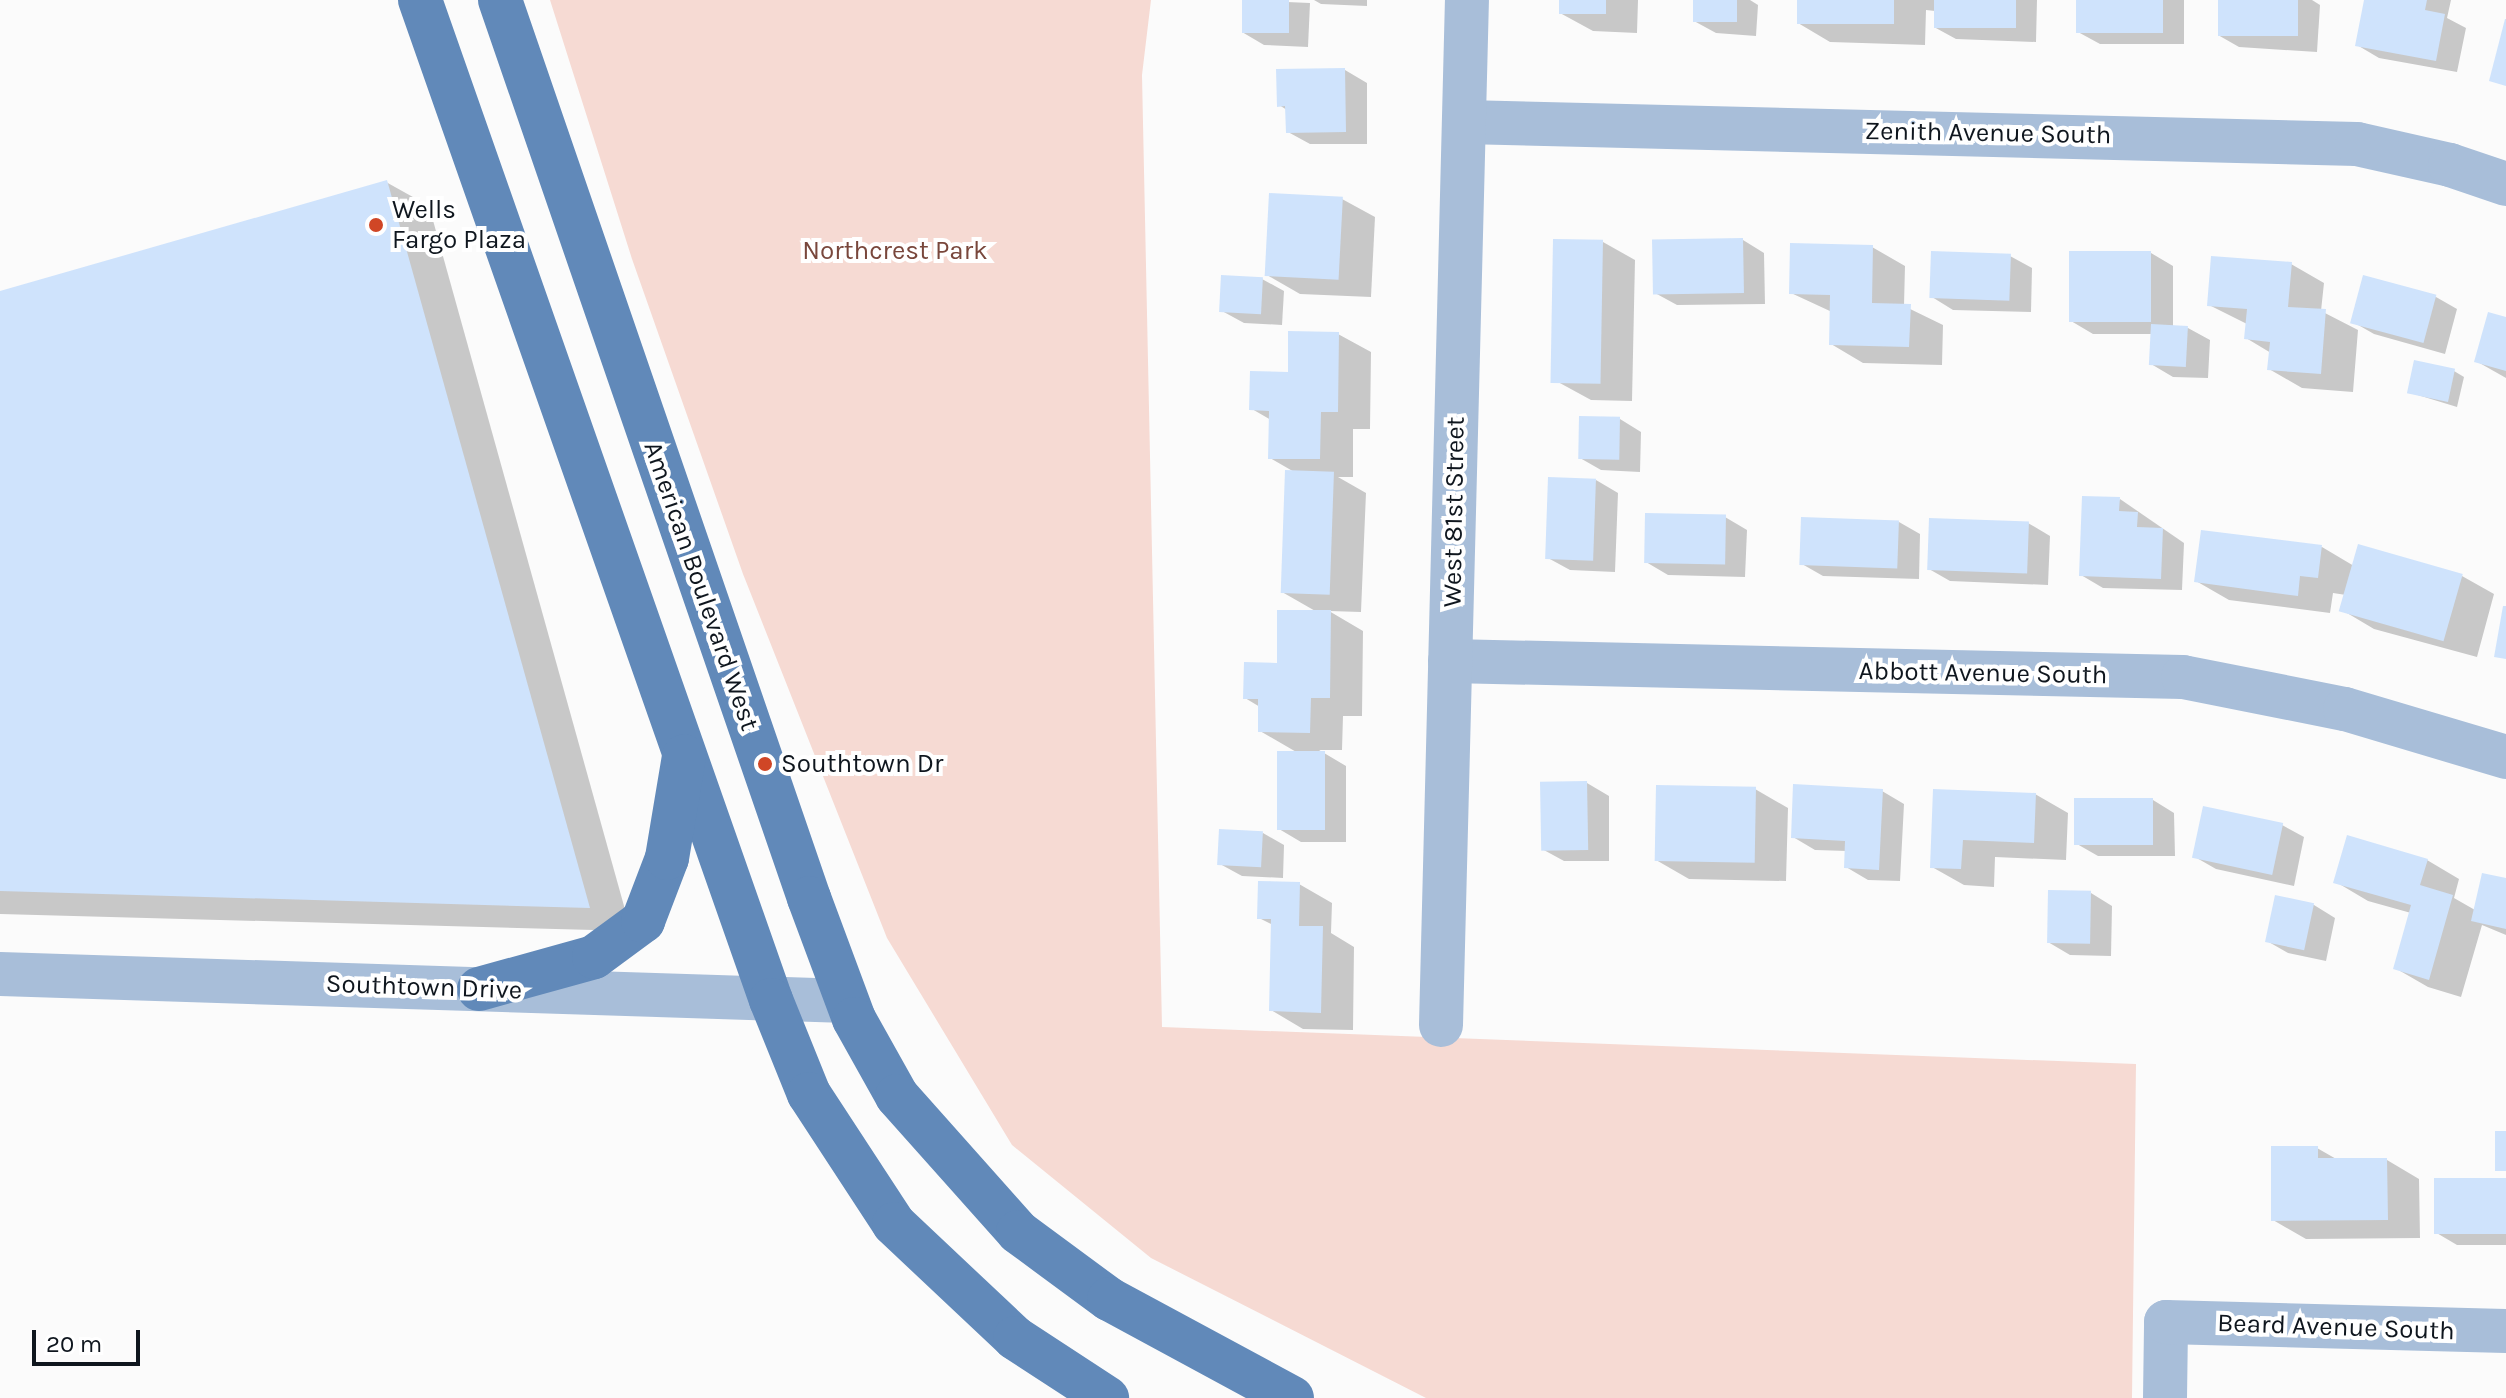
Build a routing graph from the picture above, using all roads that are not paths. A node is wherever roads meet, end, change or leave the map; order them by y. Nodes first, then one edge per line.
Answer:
1 (420, 0) edge
2 (500, 0) edge
3 (1467, 0) edge
4 (1464, 122) junction
5 (2506, 184) edge
6 (1450, 661) junction
7 (685, 749) junction
8 (2506, 757) edge
9 (0, 974) edge
10 (479, 989) junction
11 (771, 1000) junction
12 (847, 1001) junction
13 (1441, 1025) dead end
14 (2506, 1331) edge
15 (1107, 1398) edge
16 (1292, 1398) edge
17 (2165, 1398) edge

1 - 7 main road
2 - 12 main road, American Boulevard West
3 - 4 street, West 81st Street
4 - 5 street, Zenith Avenue South
4 - 6 street, West 81st Street
6 - 8 street, Abbott Avenue South
6 - 13 street, West 81st Street
7 - 10 main road
7 - 11 main road
9 - 10 street, Southtown Drive
10 - 11 street, Southtown Drive
11 - 12 street, Southtown Drive
11 - 15 main road
12 - 16 main road, American Boulevard West
14 - 17 street, Beard Avenue South

